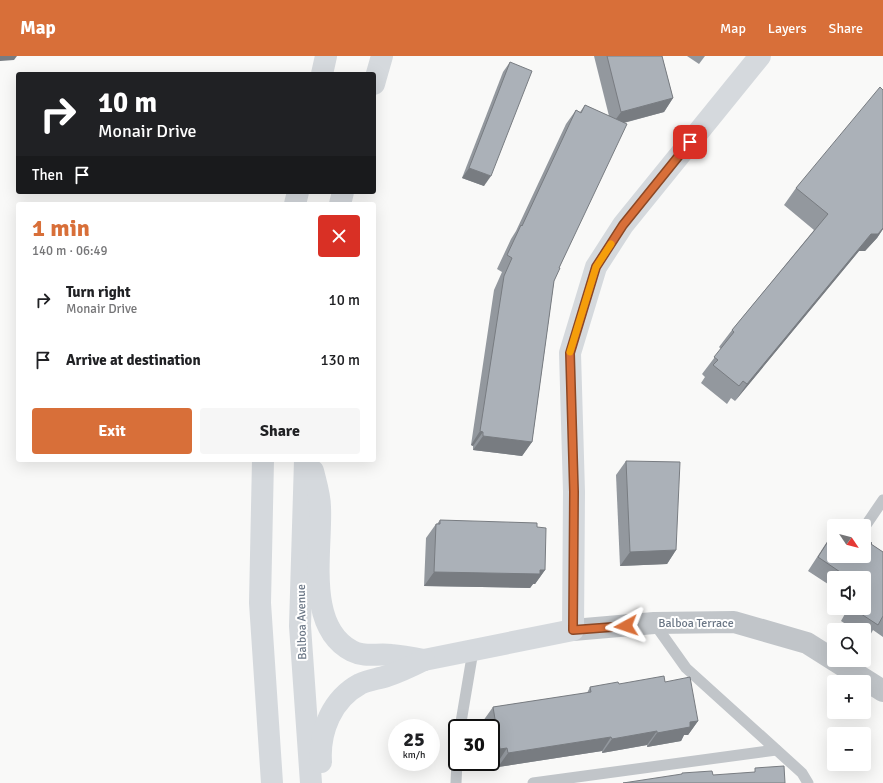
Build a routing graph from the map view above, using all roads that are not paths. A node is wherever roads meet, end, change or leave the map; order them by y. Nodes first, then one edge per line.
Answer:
1 (326, 56) edge
2 (382, 56) edge
3 (760, 56) edge
4 (322, 72) edge
5 (376, 77) edge
6 (263, 462) edge
7 (305, 462) edge
8 (311, 462) edge
9 (883, 500) edge
10 (870, 519) edge
11 (654, 623) junction
12 (573, 630) junction
13 (473, 652) junction
14 (424, 660) junction
15 (883, 691) edge
16 (462, 719) edge
17 (776, 750) junction
18 (457, 771) edge
19 (272, 783) edge
20 (312, 783) edge
21 (322, 783) edge
22 (456, 783) edge
23 (533, 783) edge
24 (808, 783) edge

1 - 4 main road
2 - 5 main road
3 - 12 main road
6 - 19 main road
7 - 20 main road, Balboa Avenue
8 - 14 main road
9 - 10 lane
11 - 12 street, Balboa Terrace
11 - 15 street, Balboa Terrace
11 - 17 lane
12 - 13 main road, Balboa Terrace
13 - 14 main road, Balboa Terrace
13 - 16 lane
14 - 21 main road
17 - 23 lane
17 - 24 lane
18 - 22 lane

